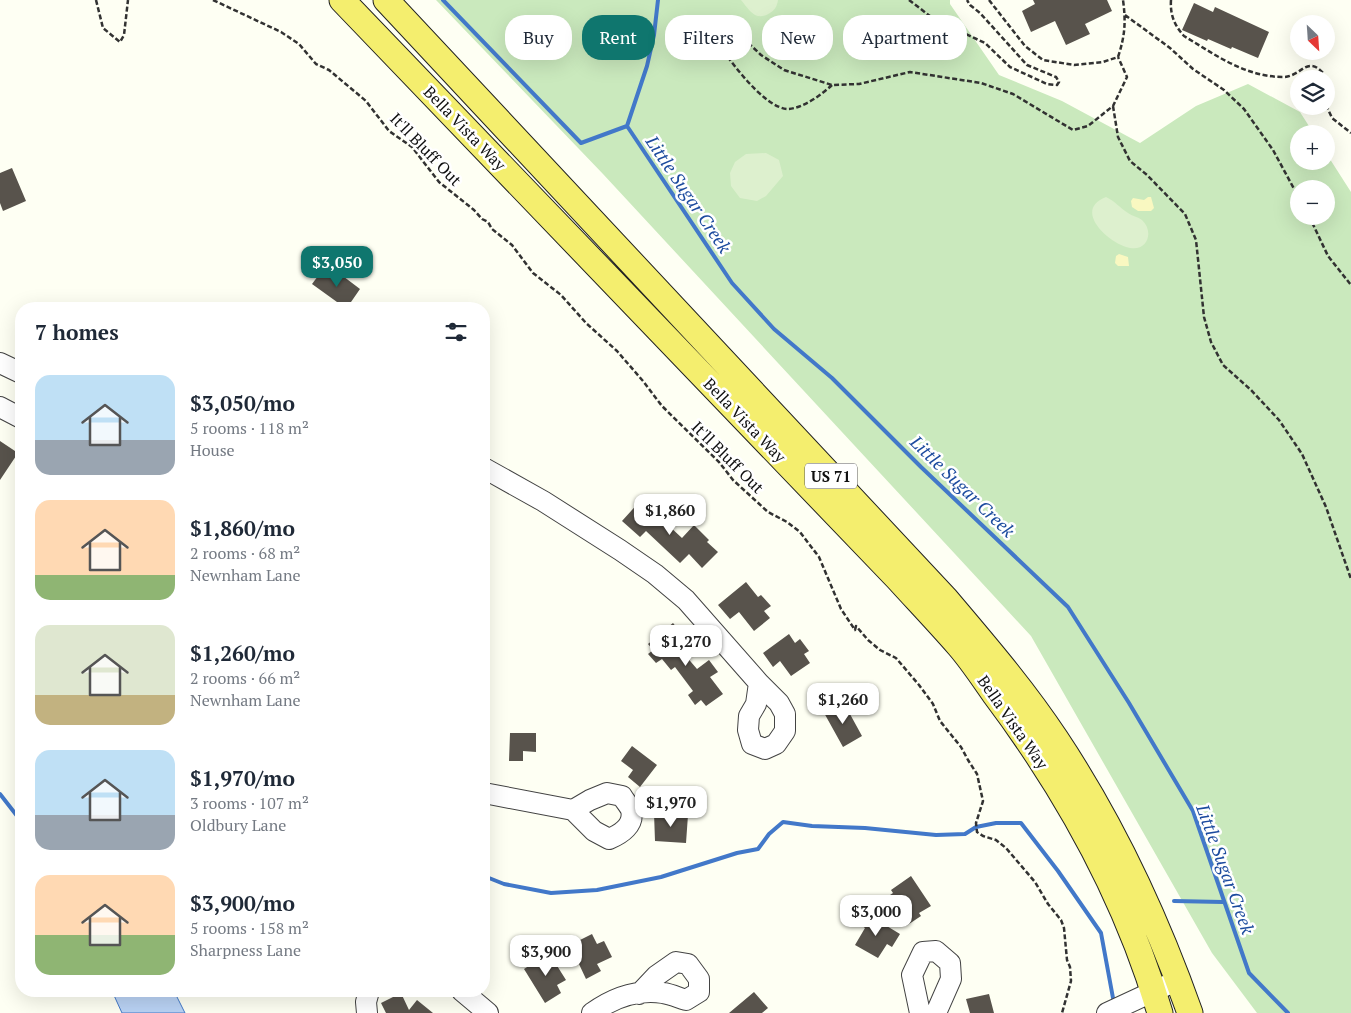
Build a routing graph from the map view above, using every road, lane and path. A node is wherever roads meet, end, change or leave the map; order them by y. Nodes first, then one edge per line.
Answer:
1 (96, 0) edge
2 (128, 0) edge
3 (213, 0) edge
4 (342, 0) edge
5 (386, 0) edge
6 (910, 0) edge
7 (967, 0) edge
8 (989, 0) edge
9 (1123, 0) edge
10 (1171, 0) edge
11 (1125, 15) junction
12 (1118, 57) junction
13 (1300, 70) edge
14 (1319, 70) edge
15 (1290, 76) edge
16 (832, 85) junction
17 (1113, 106) junction
18 (1331, 115) edge
19 (1351, 134) edge
20 (1290, 181) edge
21 (1314, 225) edge
22 (1351, 285) edge
23 (0, 363) edge
24 (15, 370) edge
25 (0, 407) edge
26 (15, 415) edge
27 (490, 471) edge
28 (1351, 579) edge
29 (759, 683) dead end
30 (490, 794) edge
31 (574, 810) dead end
32 (1178, 980) junction
33 (640, 994) dead end
34 (367, 997) edge
35 (469, 997) edge
36 (1156, 1002) edge
37 (367, 1013) edge
38 (488, 1013) edge
39 (592, 1013) edge
40 (920, 1013) edge
41 (936, 1013) edge
42 (1062, 1013) edge
43 (1107, 1013) edge
44 (1190, 1013) edge

1 - 2 path
3 - 42 path, It'll Bluff Out
4 - 36 main road, Bella Vista Way / US 71
5 - 32 main road, Bella Vista Way / US 71
6 - 7 path
8 - 12 path
9 - 11 path
10 - 15 path
11 - 12 path
11 - 20 path
12 - 17 path
13 - 14 path
16 - 16 path
16 - 17 path
17 - 28 path
18 - 19 path
21 - 22 path
23 - 24 street
25 - 26 street
27 - 29 street
30 - 31 street
32 - 36 street
32 - 44 main road, Bella Vista Way / US 71
33 - 39 street
34 - 37 street
35 - 38 street
36 - 43 street
40 - 41 street

